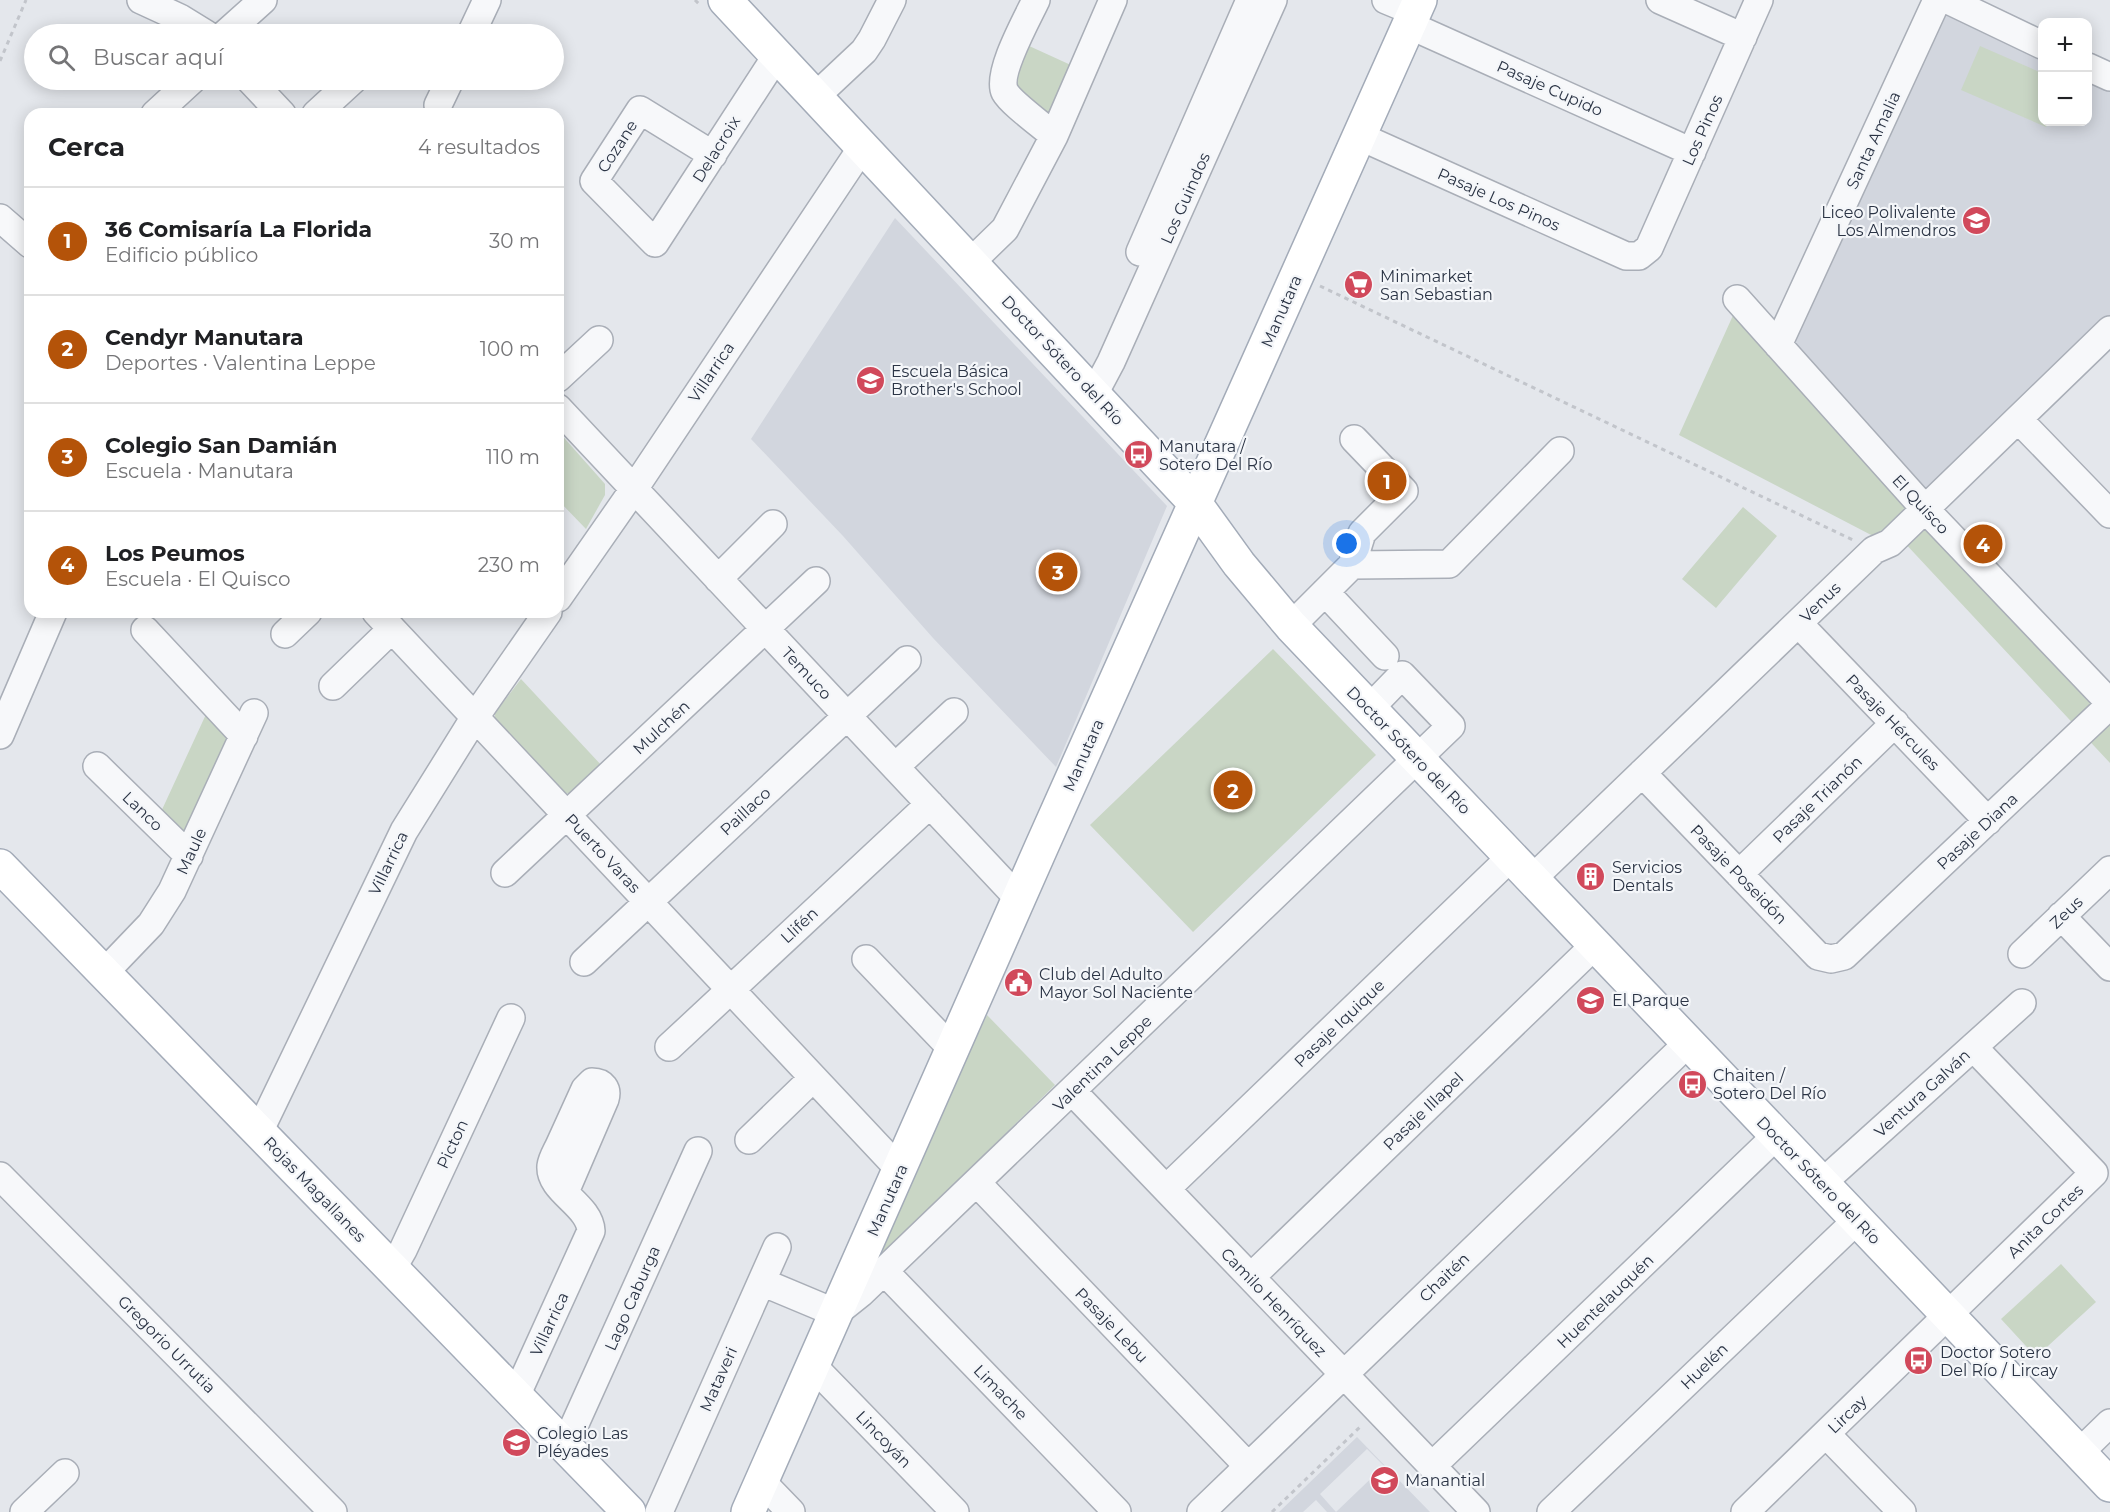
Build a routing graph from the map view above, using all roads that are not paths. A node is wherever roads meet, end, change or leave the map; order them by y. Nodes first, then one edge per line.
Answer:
1 (263, 0) edge
2 (487, 0) edge
3 (725, 0) edge
4 (892, 0) edge
5 (1036, 0) edge
6 (1113, 0) edge
7 (1250, 0) edge
8 (1273, 0) edge
9 (1659, 0) edge
10 (1759, 0) edge
11 (1937, 0) edge
12 (1948, 0) edge
13 (156, 3) edge
14 (1408, 9) edge
15 (191, 24) edge
16 (236, 24) edge
17 (476, 24) edge
18 (1743, 37) junction
19 (2038, 43) edge
20 (777, 54) junction
21 (2092, 69) edge
22 (2110, 78) edge
23 (181, 90) edge
24 (259, 90) edge
25 (342, 90) edge
26 (445, 90) edge
27 (816, 96) junction
28 (438, 105) dead end
29 (162, 108) edge
30 (276, 108) edge
31 (323, 108) edge
32 (1054, 136) junction
33 (1359, 136) junction
34 (863, 146) junction
35 (1692, 152) junction
36 (713, 155) junction
37 (0, 218) edge
38 (24, 234) edge
39 (655, 243) joint
40 (1639, 256) joint
41 (971, 262) junction
42 (1737, 299) dead end
43 (2110, 330) edge
44 (598, 340) dead end
45 (1778, 345) junction
46 (564, 372) edge
47 (1088, 387) junction
48 (564, 414) edge
49 (2019, 419) junction
50 (1354, 439) dead end
51 (1560, 451) dead end
52 (634, 489) junction
53 (1195, 503) junction
54 (1925, 509) junction
55 (2110, 514) edge
56 (773, 524) dead end
57 (1352, 565) junction
58 (718, 579) junction
59 (816, 581) dead end
60 (564, 589) edge
61 (1325, 592) junction
62 (50, 618) edge
63 (302, 618) edge
64 (544, 618) edge
65 (384, 621) edge
66 (1798, 623) junction
67 (1291, 626) junction
68 (765, 629) junction
69 (145, 630) dead end
70 (285, 634) dead end
71 (1385, 656) dead end
72 (906, 660) dead end
73 (333, 686) dead end
74 (2110, 704) edge
75 (1370, 708) junction
76 (954, 712) dead end
77 (847, 716) junction
78 (475, 717) junction
79 (1895, 723) junction
80 (0, 735) edge
81 (1418, 759) junction
82 (97, 766) dead end
83 (895, 767) junction
84 (1642, 773) junction
85 (930, 804) junction
86 (567, 815) junction
87 (1988, 821) junction
88 (189, 856) junction
89 (0, 866) edge
90 (1522, 868) junction
91 (2110, 870) edge
92 (505, 873) dead end
93 (1739, 874) junction
94 (1019, 899) junction
95 (648, 901) junction
96 (2061, 916) junction
97 (1596, 945) junction
98 (2022, 954) dead end
99 (1844, 956) joint
100 (866, 959) dead end
101 (584, 962) dead end
102 (2110, 967) edge
103 (104, 973) junction
104 (730, 989) junction
105 (2022, 1003) dead end
106 (511, 1018) dead end
107 (1688, 1043) junction
108 (669, 1047) dead end
109 (1973, 1047) junction
110 (952, 1050) junction
111 (813, 1078) junction
112 (1072, 1091) junction
113 (260, 1132) junction
114 (1777, 1135) junction
115 (749, 1140) dead end
116 (698, 1150) dead end
117 (900, 1170) junction
118 (0, 1176) edge
119 (976, 1183) junction
120 (1822, 1183) junction
121 (1166, 1189) junction
122 (565, 1192) dead end
123 (1857, 1220) junction
124 (777, 1247) dead end
125 (392, 1269) junction
126 (885, 1272) junction
127 (1251, 1277) junction
128 (762, 1282) junction
129 (836, 1313) junction
130 (1948, 1316) junction
131 (813, 1365) junction
132 (1344, 1374) junction
133 (516, 1395) junction
134 (2110, 1423) edge
135 (1826, 1434) junction
136 (565, 1446) junction
137 (2079, 1453) junction
138 (1248, 1466) junction
139 (1432, 1466) junction
140 (65, 1473) dead end
141 (762, 1482) junction
142 (2110, 1485) edge
143 (24, 1512) edge
144 (333, 1512) edge
145 (629, 1512) edge
146 (659, 1512) edge
147 (748, 1512) edge
148 (791, 1512) edge
149 (955, 1512) edge
150 (1118, 1512) edge
151 (1201, 1512) edge
152 (1476, 1512) edge
153 (1551, 1512) edge
154 (1745, 1512) edge
155 (1902, 1512) edge

1 - 16 street
2 - 17 street
3 - 20 main road, Doctor Sótero del Río
4 - 27 street
5 - 32 street
6 - 32 street
7 - 47 street, Los Guindos
8 - 47 street, Los Guindos
9 - 18 street
10 - 18 street, Los Pinos
11 - 45 street, Santa Amalia
12 - 19 street
13 - 15 street
14 - 33 main road, Manutara
14 - 35 street, Pasaje Cupido
18 - 35 street, Los Pinos
20 - 27 main road, Doctor Sótero del Río
20 - 36 street, Delacroix
21 - 22 street
23 - 29 street
24 - 30 street
25 - 31 street
26 - 28 street
27 - 34 main road, Doctor Sótero del Río
32 - 41 street
33 - 40 street, Pasaje Los Pinos
33 - 53 main road, Manutara
34 - 41 main road, Doctor Sótero del Río
34 - 52 street, Villarrica
35 - 40 street, Los Pinos
36 - 39 street, Delacroix
36 - 39 street, Cozane
37 - 38 street
41 - 47 main road, Doctor Sótero del Río
42 - 45 street, El Quisco
43 - 49 street, Venus
44 - 46 street
45 - 54 street, El Quisco
47 - 53 main road, Doctor Sótero del Río
48 - 52 street, Temuco
49 - 54 street, Venus
49 - 55 street
50 - 57 street
51 - 57 street
52 - 58 street, Temuco
52 - 60 street, Villarrica
53 - 67 main road, Doctor Sótero del Río
53 - 94 main road, Manutara
54 - 66 street, Venus
54 - 74 street, El Quisco
56 - 58 street
57 - 61 street
58 - 68 street, Temuco
59 - 68 street, Mulchén
61 - 67 street
61 - 71 street
62 - 80 street
63 - 70 street
64 - 78 street, Villarrica
65 - 73 street, Puerto Varas
65 - 78 street, Puerto Varas
66 - 79 street, Pasaje Hércules
66 - 84 street, Venus
67 - 75 main road, Doctor Sótero del Río
68 - 77 street, Temuco
68 - 86 street, Mulchén
69 - 88 street, Maule
72 - 77 street, Paillaco
74 - 87 street, Pasaje Diana
75 - 81 main road, Doctor Sótero del Río
75 - 81 street, Valentina Leppe
76 - 83 street
77 - 83 street, Temuco
77 - 95 street, Paillaco
78 - 86 street, Puerto Varas
78 - 113 street, Villarrica
79 - 87 street, Pasaje Hércules
79 - 93 street, Pasaje Trianón
81 - 90 main road, Doctor Sótero del Río
81 - 112 street, Valentina Leppe
82 - 88 street, Lanco
83 - 85 street, Temuco
84 - 90 street, Venus
84 - 93 street, Pasaje Poseidón
85 - 94 street, Temuco
85 - 104 street, Llifén
86 - 92 street, Mulchén
86 - 95 street, Puerto Varas
87 - 99 street, Pasaje Diana
88 - 103 street, Maule
89 - 103 main road, Rojas Magallanes
90 - 97 main road, Doctor Sótero del Río
90 - 121 street, Pasaje Iquique
91 - 96 street, Zeus
93 - 99 street, Pasaje Poseidón
94 - 110 main road, Manutara
95 - 101 street, Paillaco
95 - 104 street, Puerto Varas
96 - 98 street, Zeus
96 - 102 street
97 - 107 main road, Doctor Sótero del Río
97 - 127 street, Pasaje Illapel
100 - 110 street
103 - 113 main road, Rojas Magallanes
104 - 108 street, Llifén
104 - 111 street, Puerto Varas
105 - 109 street, Ventura Galván
106 - 125 street, Picton
107 - 114 main road, Doctor Sótero del Río
107 - 132 street, Chaitén
109 - 120 street, Ventura Galván
109 - 130 street, Anita Cortes
110 - 117 main road, Manutara
111 - 115 street
111 - 117 street, Puerto Varas
112 - 119 street, Valentina Leppe
112 - 121 street, Camilo Henríquez
113 - 125 main road, Rojas Magallanes
114 - 120 main road, Doctor Sótero del Río
114 - 139 street, Huentelauquén
116 - 136 street, Lago Caburga
117 - 129 main road, Manutara
118 - 144 street, Gregorio Urrutia
119 - 126 street, Valentina Leppe
119 - 138 street, Pasaje Lebu
120 - 123 main road, Doctor Sótero del Río
121 - 127 street, Camilo Henríquez
122 - 133 street, Villarrica
123 - 130 main road, Doctor Sótero del Río
123 - 153 street, Huelén
124 - 128 street, Mataveri
125 - 133 main road, Rojas Magallanes
126 - 129 street, Valentina Leppe
126 - 150 street, Limache
127 - 132 street, Camilo Henríquez
128 - 129 street
128 - 146 street, Mataveri
129 - 131 main road, Manutara
130 - 135 street, Lircay
130 - 137 main road, Doctor Sótero del Río
131 - 141 main road, Manutara
131 - 149 street, Lincoyán
132 - 138 street, Chaitén
132 - 139 street, Camilo Henríquez
133 - 136 main road, Rojas Magallanes
134 - 137 street
135 - 154 street, Lircay
135 - 155 street
136 - 145 main road, Rojas Magallanes
137 - 142 main road, Doctor Sótero del Río
138 - 151 street, Chaitén
139 - 152 street, Camilo Henríquez
140 - 143 street
141 - 147 main road, Manutara
141 - 148 street

